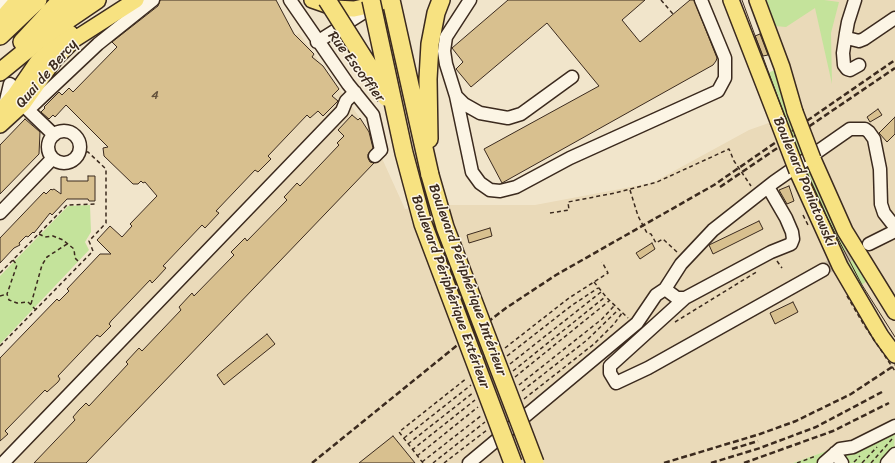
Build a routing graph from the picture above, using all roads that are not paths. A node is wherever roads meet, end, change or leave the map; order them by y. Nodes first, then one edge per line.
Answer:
1 (3, 0) edge
2 (19, 0) edge
3 (38, 0) edge
4 (61, 0) edge
5 (75, 0) edge
6 (97, 0) edge
7 (121, 0) edge
8 (136, 0) edge
9 (153, 0) edge
10 (290, 0) edge
11 (312, 0) edge
12 (327, 0) edge
13 (403, 0) edge
14 (441, 0) edge
15 (470, 0) edge
16 (701, 0) edge
17 (731, 0) edge
18 (757, 0) edge
19 (855, 0) edge
20 (381, 1) edge
21 (0, 4) edge
22 (895, 18) edge
23 (0, 22) edge
24 (41, 22) junction
25 (846, 33) junction
26 (0, 36) edge
27 (318, 42) junction
28 (859, 65) dead end
29 (0, 66) edge
30 (407, 72) junction
31 (572, 77) dead end
32 (358, 96) junction
33 (456, 96) junction
34 (11, 98) edge
35 (396, 118) junction
36 (0, 125) edge
37 (54, 135) junction
38 (375, 156) dead end
39 (52, 159) junction
40 (430, 175) junction
41 (768, 187) junction
42 (0, 213) edge
43 (895, 227) edge
44 (895, 231) edge
45 (868, 244) tunnel mouth
46 (823, 270) tunnel mouth
47 (665, 289) junction
48 (685, 298) junction
49 (895, 312) edge
50 (895, 355) edge
51 (895, 426) edge
52 (835, 453) junction
53 (895, 454) edge
54 (479, 458) edge
55 (884, 460) edge
56 (822, 461) edge
57 (3, 463) edge
58 (469, 463) edge
59 (512, 463) edge
60 (535, 463) edge
61 (842, 463) edge

1 - 21 street
2 - 23 highway
3 - 26 highway
4 - 24 highway
5 - 24 highway
6 - 34 highway
7 - 34 main road, Quai de Bercy
8 - 34 main road, Quai de Bercy
9 - 34 street
10 - 27 street, Rue Escoffier
11 - 20 main road
12 - 35 highway, bridge
13 - 30 highway
14 - 40 highway
15 - 33 street
16 - 33 street
17 - 50 main road, Boulevard Poniatowski, bridge
18 - 49 main road, Boulevard Poniatowski, bridge
19 - 25 street
20 - 27 street
20 - 30 highway, Boulevard Périphérique Intérieur
20 - 35 highway, Boulevard Périphérique Extérieur, bridge
22 - 25 street
24 - 29 highway
25 - 28 street
27 - 32 street, Rue Escoffier
30 - 40 highway, Boulevard Périphérique Intérieur
31 - 33 street
32 - 38 street, Rue Escoffier
32 - 57 street
34 - 36 main road, Quai de Bercy
34 - 37 street
35 - 59 highway, Boulevard Périphérique Extérieur, bridge
37 - 39 street
37 - 39 street
39 - 42 street
40 - 60 highway, Boulevard Périphérique Intérieur, bridge
41 - 43 street
41 - 47 street
41 - 48 street
44 - 45 street
46 - 48 street
47 - 48 street
47 - 54 street
51 - 52 street
52 - 56 street
52 - 61 street
53 - 55 street
54 - 58 street

